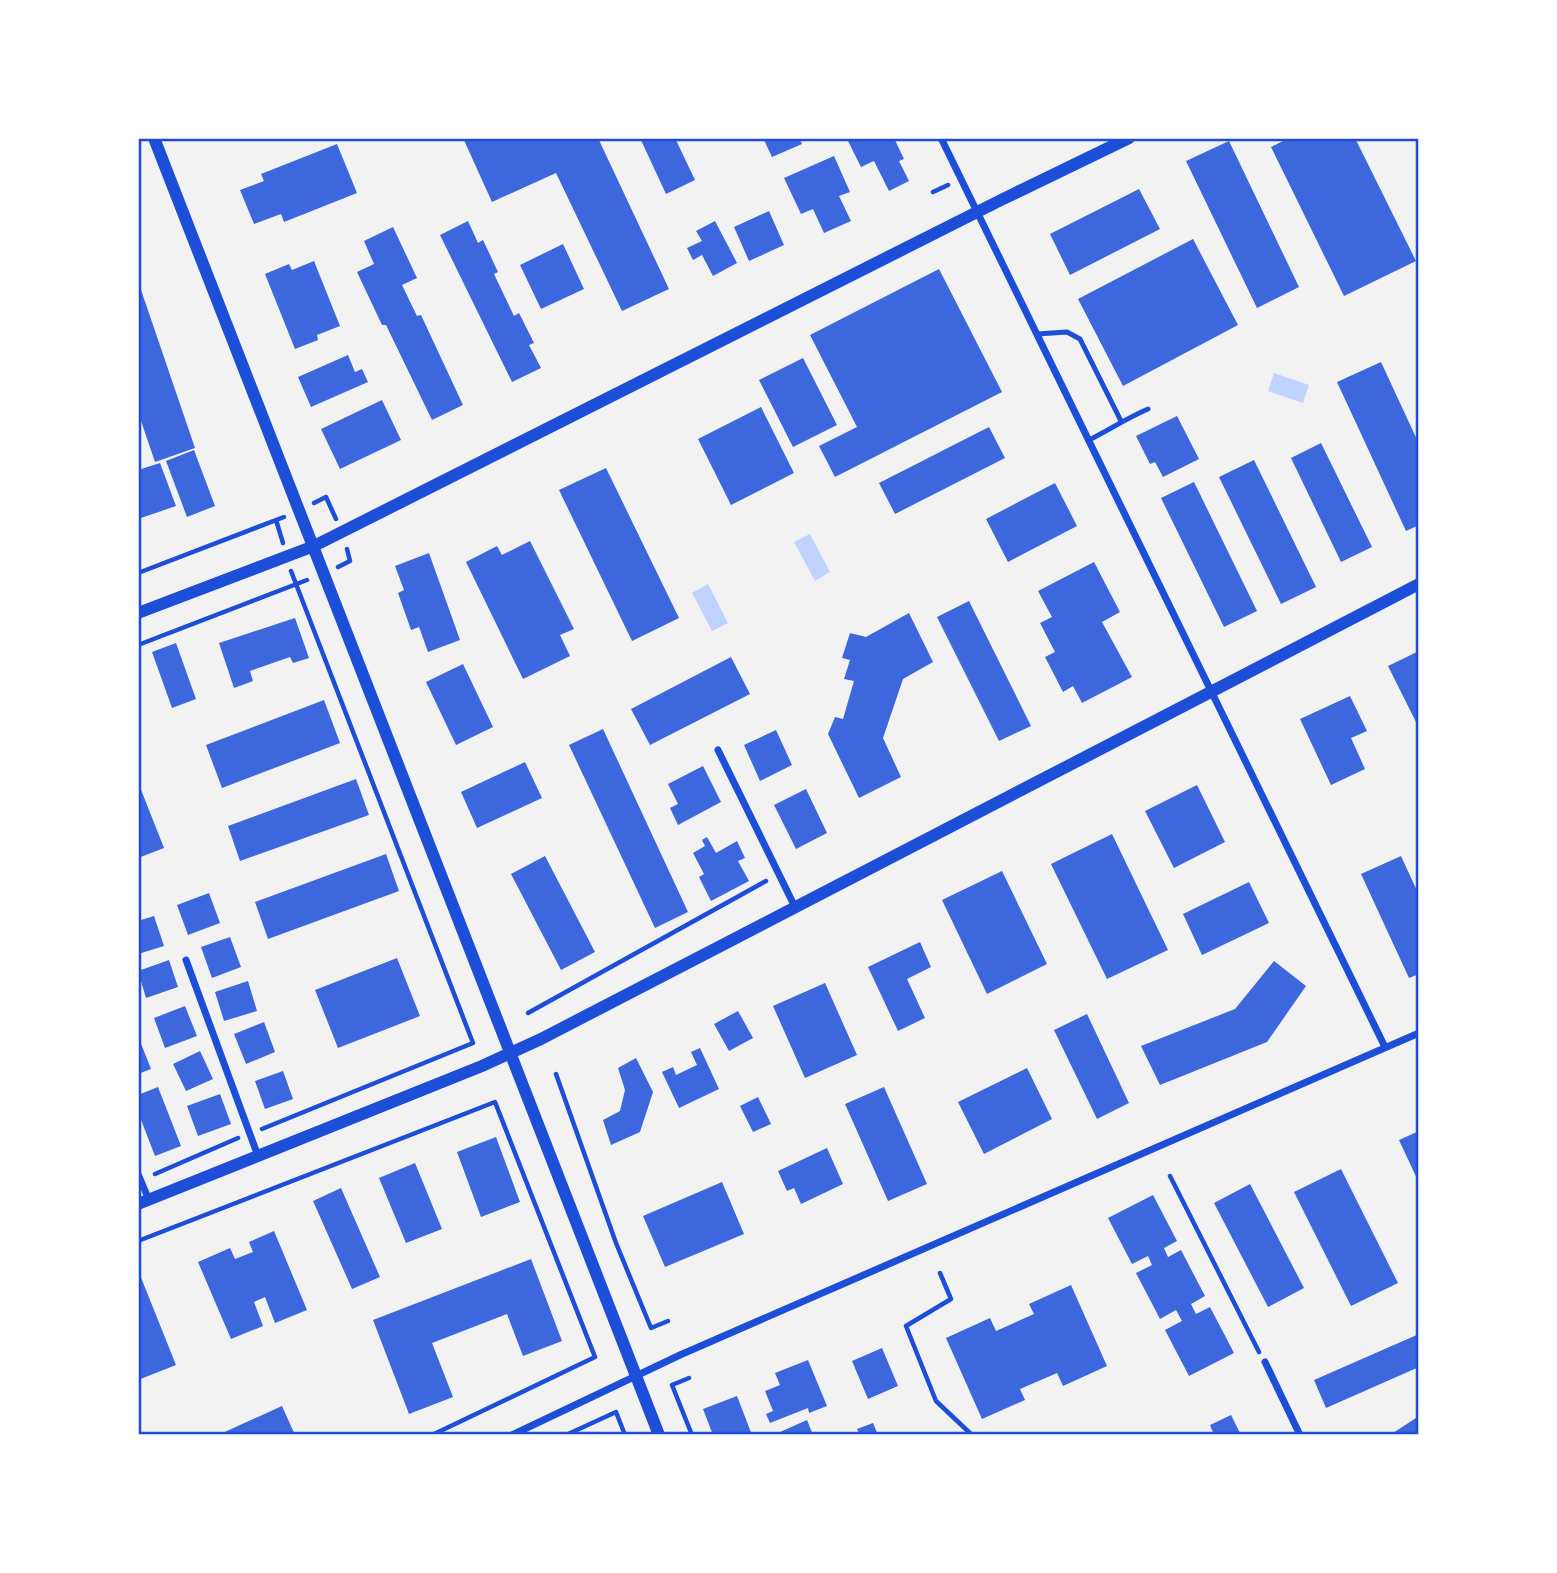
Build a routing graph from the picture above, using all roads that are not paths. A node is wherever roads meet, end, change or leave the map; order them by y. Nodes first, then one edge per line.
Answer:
1 (154, 138) edge
2 (941, 138) edge
3 (1129, 138) edge
4 (978, 213) junction
5 (1037, 334) junction
6 (1148, 409) dead end
7 (1121, 421) junction
8 (1089, 440) junction
9 (314, 546) junction
10 (1419, 584) edge
11 (138, 613) edge
12 (1212, 691) junction
13 (718, 750) dead end
14 (795, 907) junction
15 (186, 960) dead end
16 (1419, 1033) edge
17 (1385, 1047) junction
18 (511, 1053) junction
19 (258, 1156) junction
20 (138, 1174) edge
21 (144, 1202) edge
22 (1265, 1362) road end
23 (636, 1376) junction
24 (512, 1435) edge
25 (659, 1435) edge
26 (1300, 1435) edge

1 - 9 street
2 - 4 street
3 - 4 street
4 - 5 street
4 - 9 street
5 - 7 lane
5 - 8 street
6 - 7 lane
7 - 8 lane
8 - 12 street
9 - 11 street
9 - 18 street
10 - 12 street
12 - 14 street
12 - 17 street
13 - 14 street
14 - 18 street
15 - 19 street
16 - 17 street
17 - 23 street
18 - 19 street
18 - 23 street
19 - 21 street
20 - 21 street
22 - 26 street
23 - 24 street
23 - 25 street

